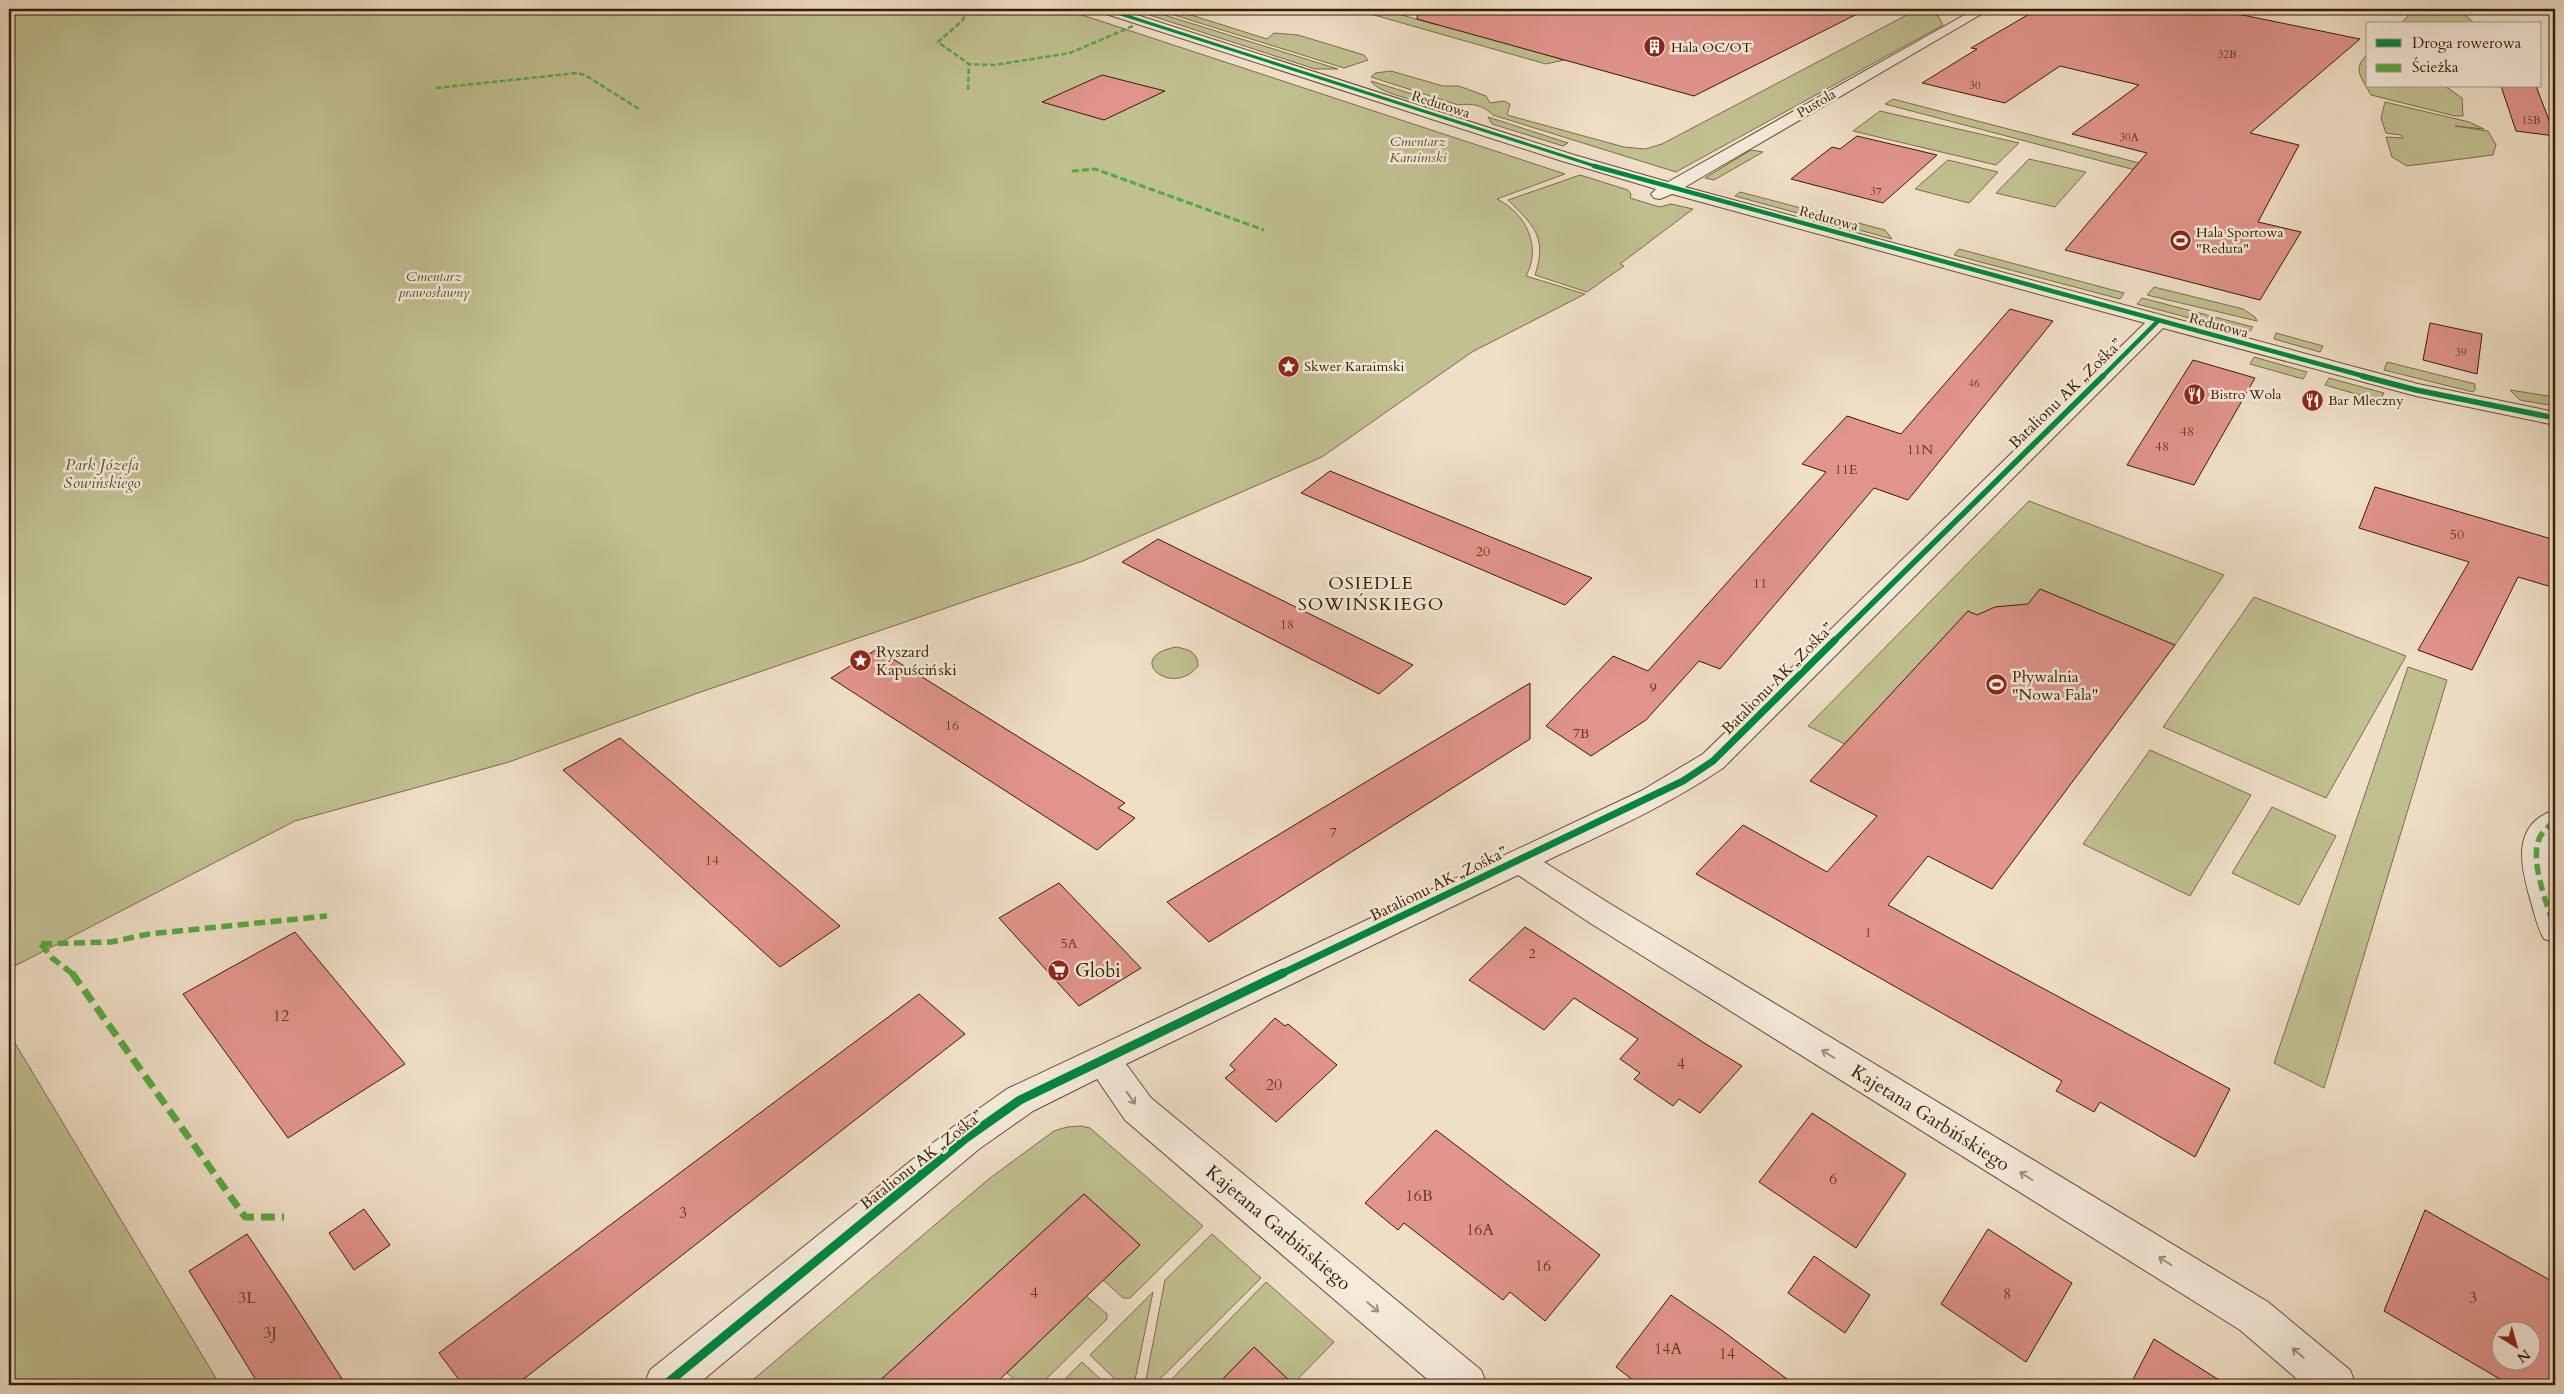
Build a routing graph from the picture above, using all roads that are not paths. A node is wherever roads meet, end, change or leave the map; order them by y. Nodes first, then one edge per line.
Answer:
1 (1105, 9) edge
2 (1984, 9) edge
3 (1669, 188) junction
4 (1650, 201) dead end
5 (2158, 321) junction
6 (2555, 418) edge
7 (2555, 821) edge
8 (1518, 860) junction
9 (2555, 930) edge
10 (1103, 1059) junction
11 (665, 1385) edge
12 (1466, 1385) edge
13 (2334, 1385) edge

1 - 3 street, Redutowa
2 - 3 street, Pustola
3 - 4 street, Pustola
3 - 5 street, Redutowa
5 - 6 street, Redutowa
5 - 8 street, Batalionu AK „Zośka”
7 - 9 street
8 - 10 street, Batalionu AK „Zośka”
13 -> 8 street, Kajetana Garbińskiego
10 - 11 street, Batalionu AK „Zośka”
10 -> 12 street, Kajetana Garbińskiego

